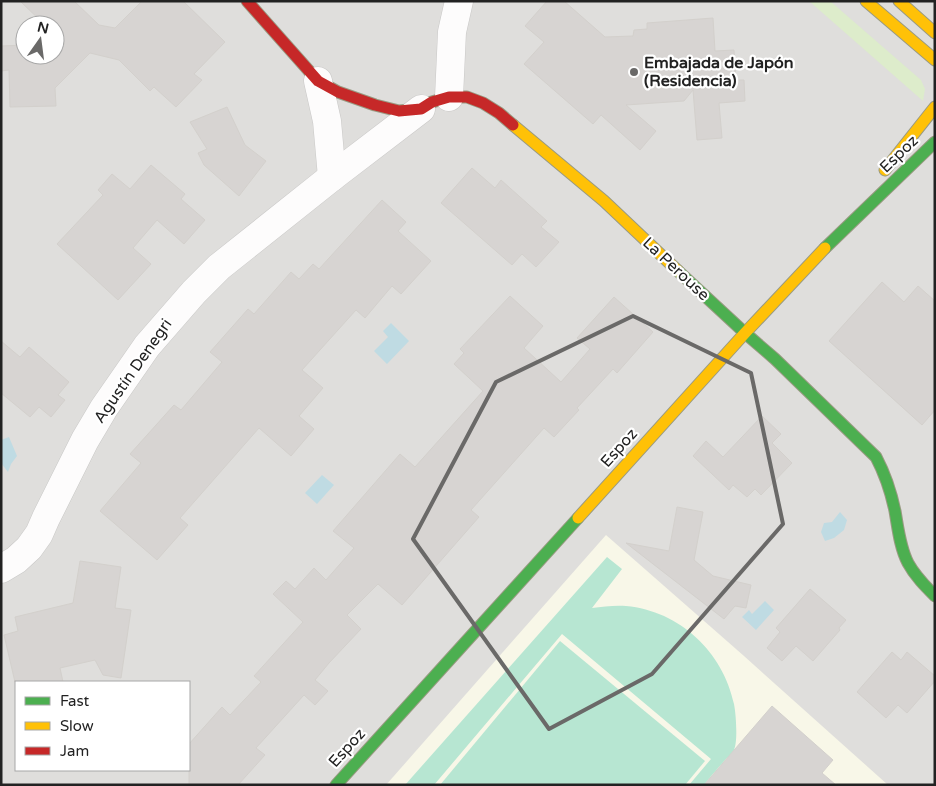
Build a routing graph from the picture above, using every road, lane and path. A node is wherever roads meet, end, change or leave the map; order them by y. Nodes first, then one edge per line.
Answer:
1 (247, 1) edge
2 (458, 1) edge
3 (866, 1) edge
4 (899, 1) edge
5 (935, 33) edge
6 (935, 60) edge
7 (318, 81) junction
8 (449, 97) junction
9 (935, 107) edge
10 (421, 110) junction
11 (935, 142) edge
12 (332, 177) junction
13 (833, 239) junction
14 (745, 332) junction
15 (1, 569) edge
16 (935, 596) edge
17 (336, 785) edge

1 - 7 street, La Perouse
2 - 8 street
3 - 6 street
4 - 5 street
7 - 10 street, La Perouse
7 - 12 street, La Perouse
8 - 10 street, La Perouse
8 - 14 street, La Perouse
9 - 13 street
10 - 12 street, Agustín Denegri
11 - 13 street, Espoz
12 - 15 street, Agustín Denegri
13 - 14 street, Espoz
14 - 16 street, La Perouse
14 - 17 street, Espoz

